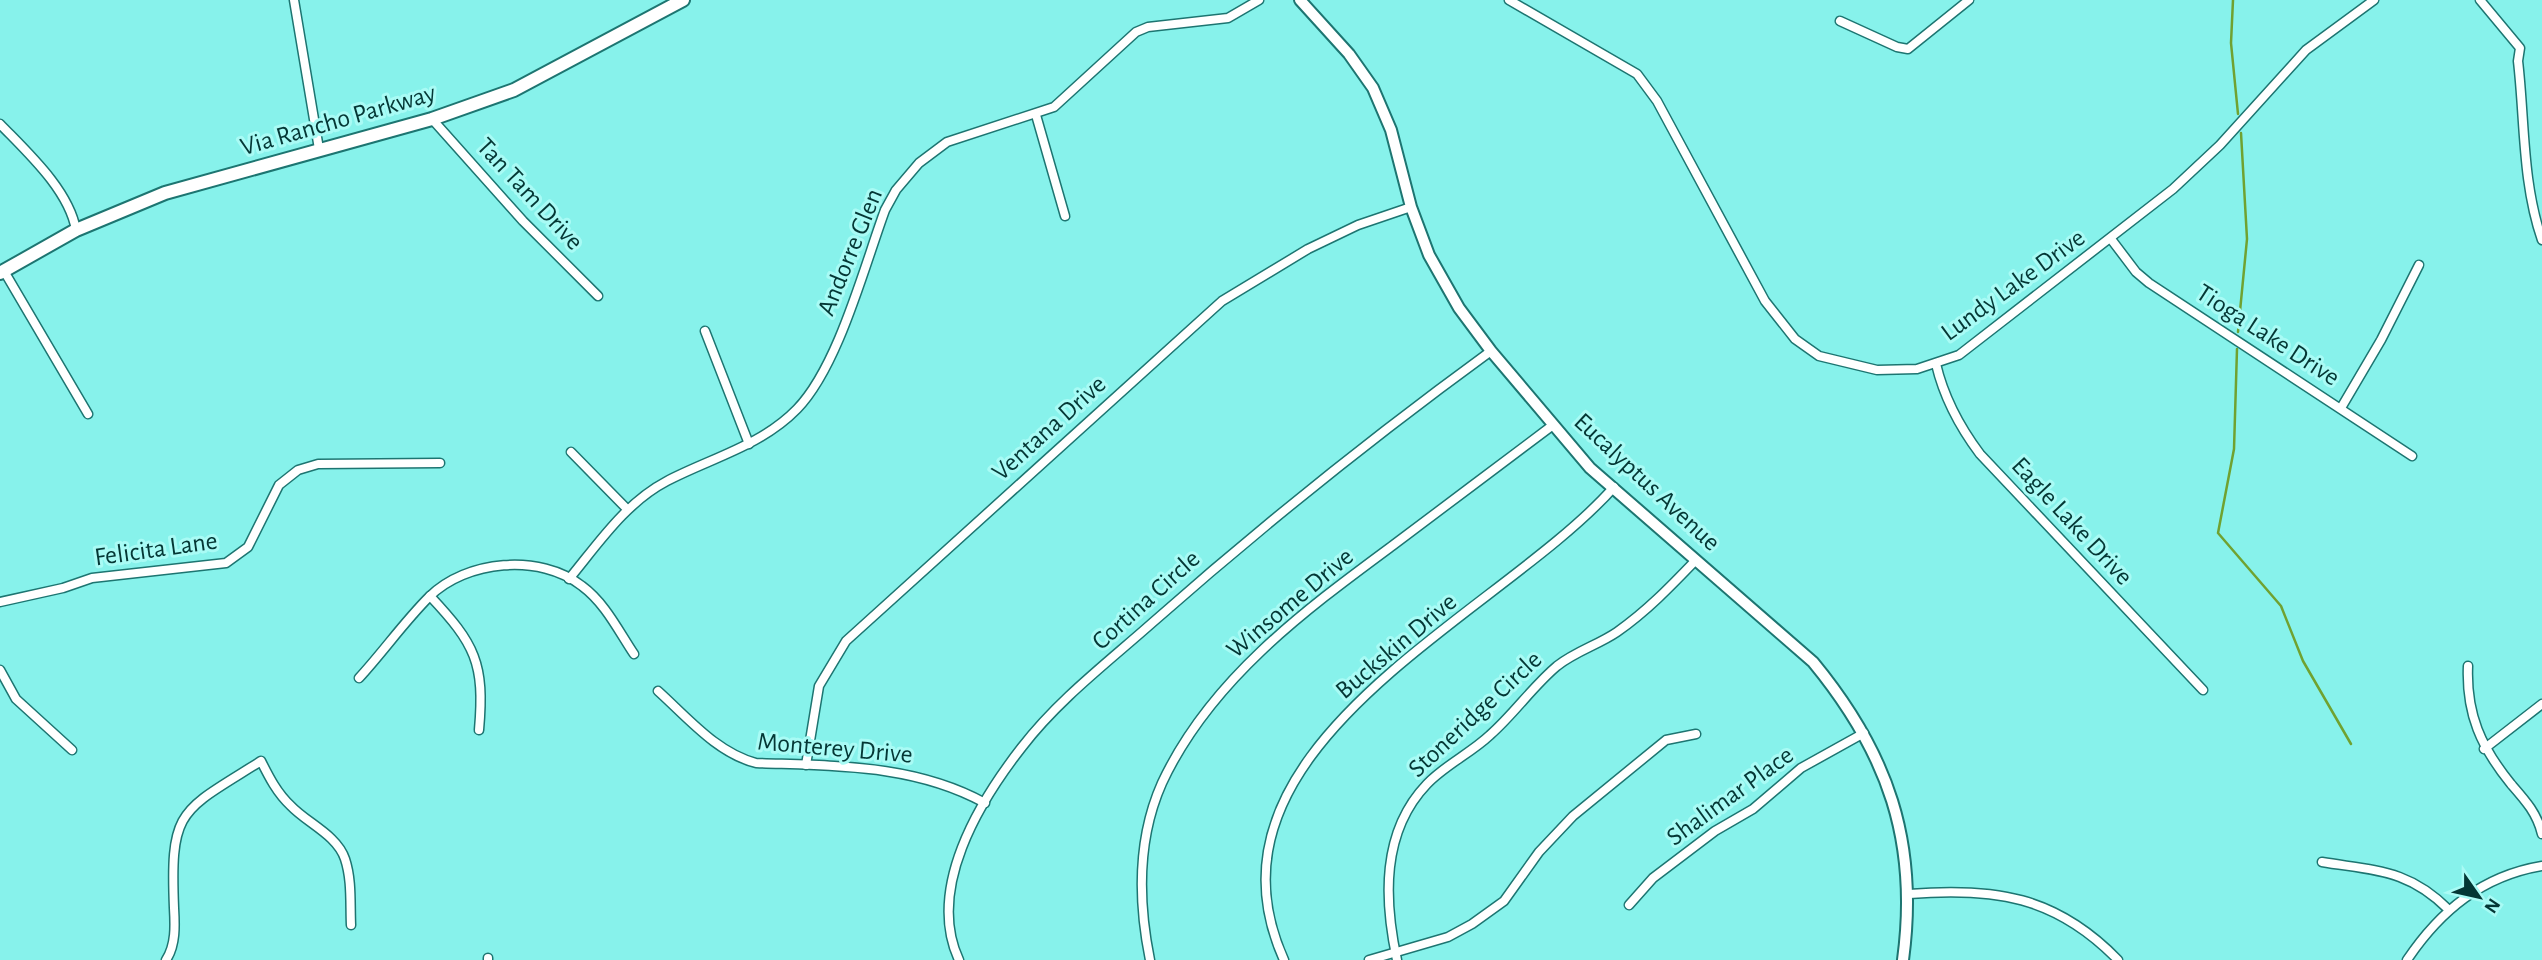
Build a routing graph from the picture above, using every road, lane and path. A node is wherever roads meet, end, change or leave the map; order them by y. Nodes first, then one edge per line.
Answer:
1 (294, 0) edge
2 (683, 0) edge
3 (1259, 0) edge
4 (1300, 0) edge
5 (1509, 0) edge
6 (1969, 0) edge
7 (2374, 0) edge
8 (2480, 0) edge
9 (1840, 21) dead end
10 (1036, 115) junction
11 (432, 119) junction
12 (0, 124) edge
13 (319, 149) junction
14 (1411, 207) junction
15 (1065, 216) dead end
16 (76, 230) junction
17 (2111, 239) junction
18 (2542, 240) edge
19 (2419, 265) dead end
20 (2, 272) edge
21 (598, 296) dead end
22 (705, 331) dead end
23 (1491, 351) junction
24 (1937, 364) junction
25 (2341, 408) junction
26 (88, 414) dead end
27 (1553, 425) junction
28 (749, 444) junction
29 (571, 452) dead end
30 (2412, 456) dead end
31 (440, 463) dead end
32 (1614, 487) junction
33 (627, 509) junction
34 (1696, 560) junction
35 (569, 579) junction
36 (430, 596) junction
37 (0, 602) edge
38 (634, 654) dead end
39 (2468, 666) dead end
40 (0, 670) edge
41 (359, 678) dead end
42 (2203, 690) dead end
43 (658, 691) dead end
44 (2542, 704) edge
45 (479, 730) dead end
46 (1864, 733) junction
47 (1696, 734) dead end
48 (2484, 749) junction
49 (72, 750) dead end
50 (806, 765) junction
51 (985, 803) junction
52 (2542, 835) edge
53 (2322, 862) dead end
54 (2542, 866) edge
55 (1909, 894) junction
56 (1629, 905) dead end
57 (2449, 910) junction
58 (351, 925) dead end
59 (1396, 956) edge
60 (166, 960) edge
61 (959, 960) edge
62 (1150, 960) edge
63 (1284, 960) edge
64 (1369, 960) edge
65 (1903, 960) edge
66 (2118, 960) edge
67 (2407, 960) edge

1 - 13 street
2 - 11 main road, Via Rancho Parkway
3 - 10 street, Andorre Glen
4 - 14 street, Eucalyptus Avenue
5 - 24 street, Lundy Lake Drive
6 - 9 street
7 - 17 street, Lundy Lake Drive
8 - 18 street
10 - 15 street
10 - 28 street, Andorre Glen
11 - 13 main road, Via Rancho Parkway
11 - 21 street, Tan Tam Drive
12 - 16 street
13 - 16 main road, Via Rancho Parkway
14 - 23 street, Eucalyptus Avenue
14 - 50 street, Ventana Drive
16 - 20 main road, Via Rancho Parkway
17 - 24 street, Lundy Lake Drive
17 - 25 street, Tioga Lake Drive
19 - 25 street
20 - 26 street
22 - 28 street
23 - 27 street, Eucalyptus Avenue
23 - 51 street, Cortina Circle
24 - 42 street, Eagle Lake Drive
25 - 30 street, Tioga Lake Drive
27 - 32 street, Eucalyptus Avenue
27 - 62 street, Winsome Drive
28 - 33 street, Andorre Glen
29 - 33 street
31 - 37 street, Felicita Lane
32 - 34 street, Eucalyptus Avenue
32 - 63 street, Buckskin Drive
33 - 35 street, Andorre Glen
34 - 46 street, Eucalyptus Avenue
34 - 59 street, Stoneridge Circle
35 - 36 street
35 - 38 street
36 - 41 street
36 - 45 street
39 - 48 street
40 - 49 street
43 - 50 street, Monterey Drive
44 - 48 street
46 - 55 street, Eucalyptus Avenue
46 - 56 street, Shalimar Place
47 - 59 street
48 - 52 street
50 - 51 street, Monterey Drive
51 - 61 street, Cortina Circle
53 - 57 street
54 - 57 street
55 - 65 street, Eucalyptus Avenue
55 - 66 street
57 - 67 street
58 - 60 street
59 - 64 street

